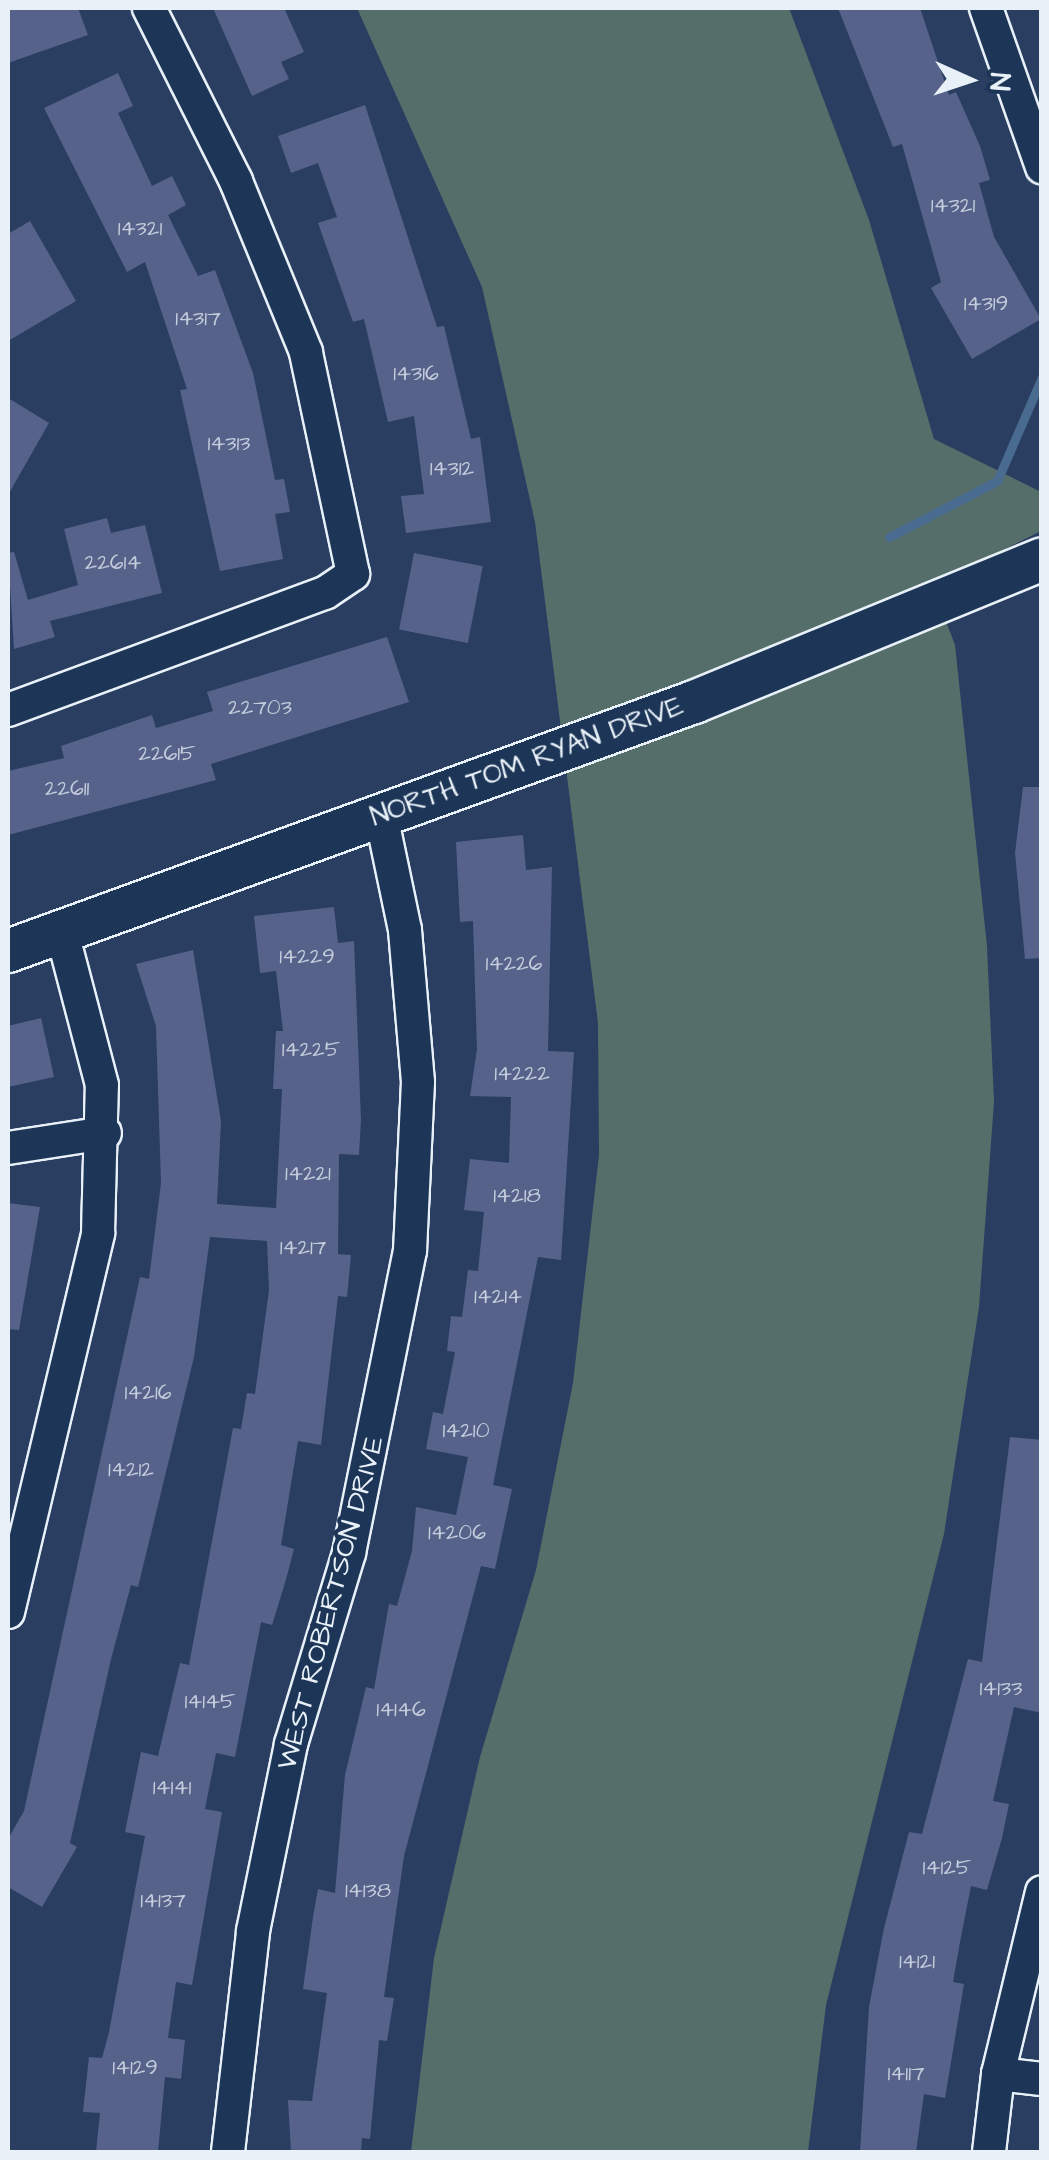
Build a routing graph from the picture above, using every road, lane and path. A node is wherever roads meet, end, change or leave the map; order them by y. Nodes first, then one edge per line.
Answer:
1 (149, 8) edge
2 (986, 8) edge
3 (1042, 166) edge
4 (1042, 559) edge
5 (8, 710) edge
6 (382, 815) junction
7 (63, 936) junction
8 (8, 951) edge
9 (105, 1133) junction
10 (8, 1148) edge
11 (17, 1525) edge
12 (8, 1612) edge
13 (1042, 1892) edge
14 (998, 2074) junction
15 (1042, 2079) edge
16 (228, 2152) edge
17 (989, 2152) edge

1 - 5 street
2 - 3 street
4 - 6 street, NORTH TOM RYAN DRIVE
6 - 7 street, NORTH TOM RYAN DRIVE
6 - 16 street, WEST ROBERTSON DRIVE
7 - 8 street, NORTH TOM RYAN DRIVE
7 - 9 street
9 - 10 street
9 - 11 street
11 - 12 street
13 - 14 street
14 - 15 street
14 - 17 street

